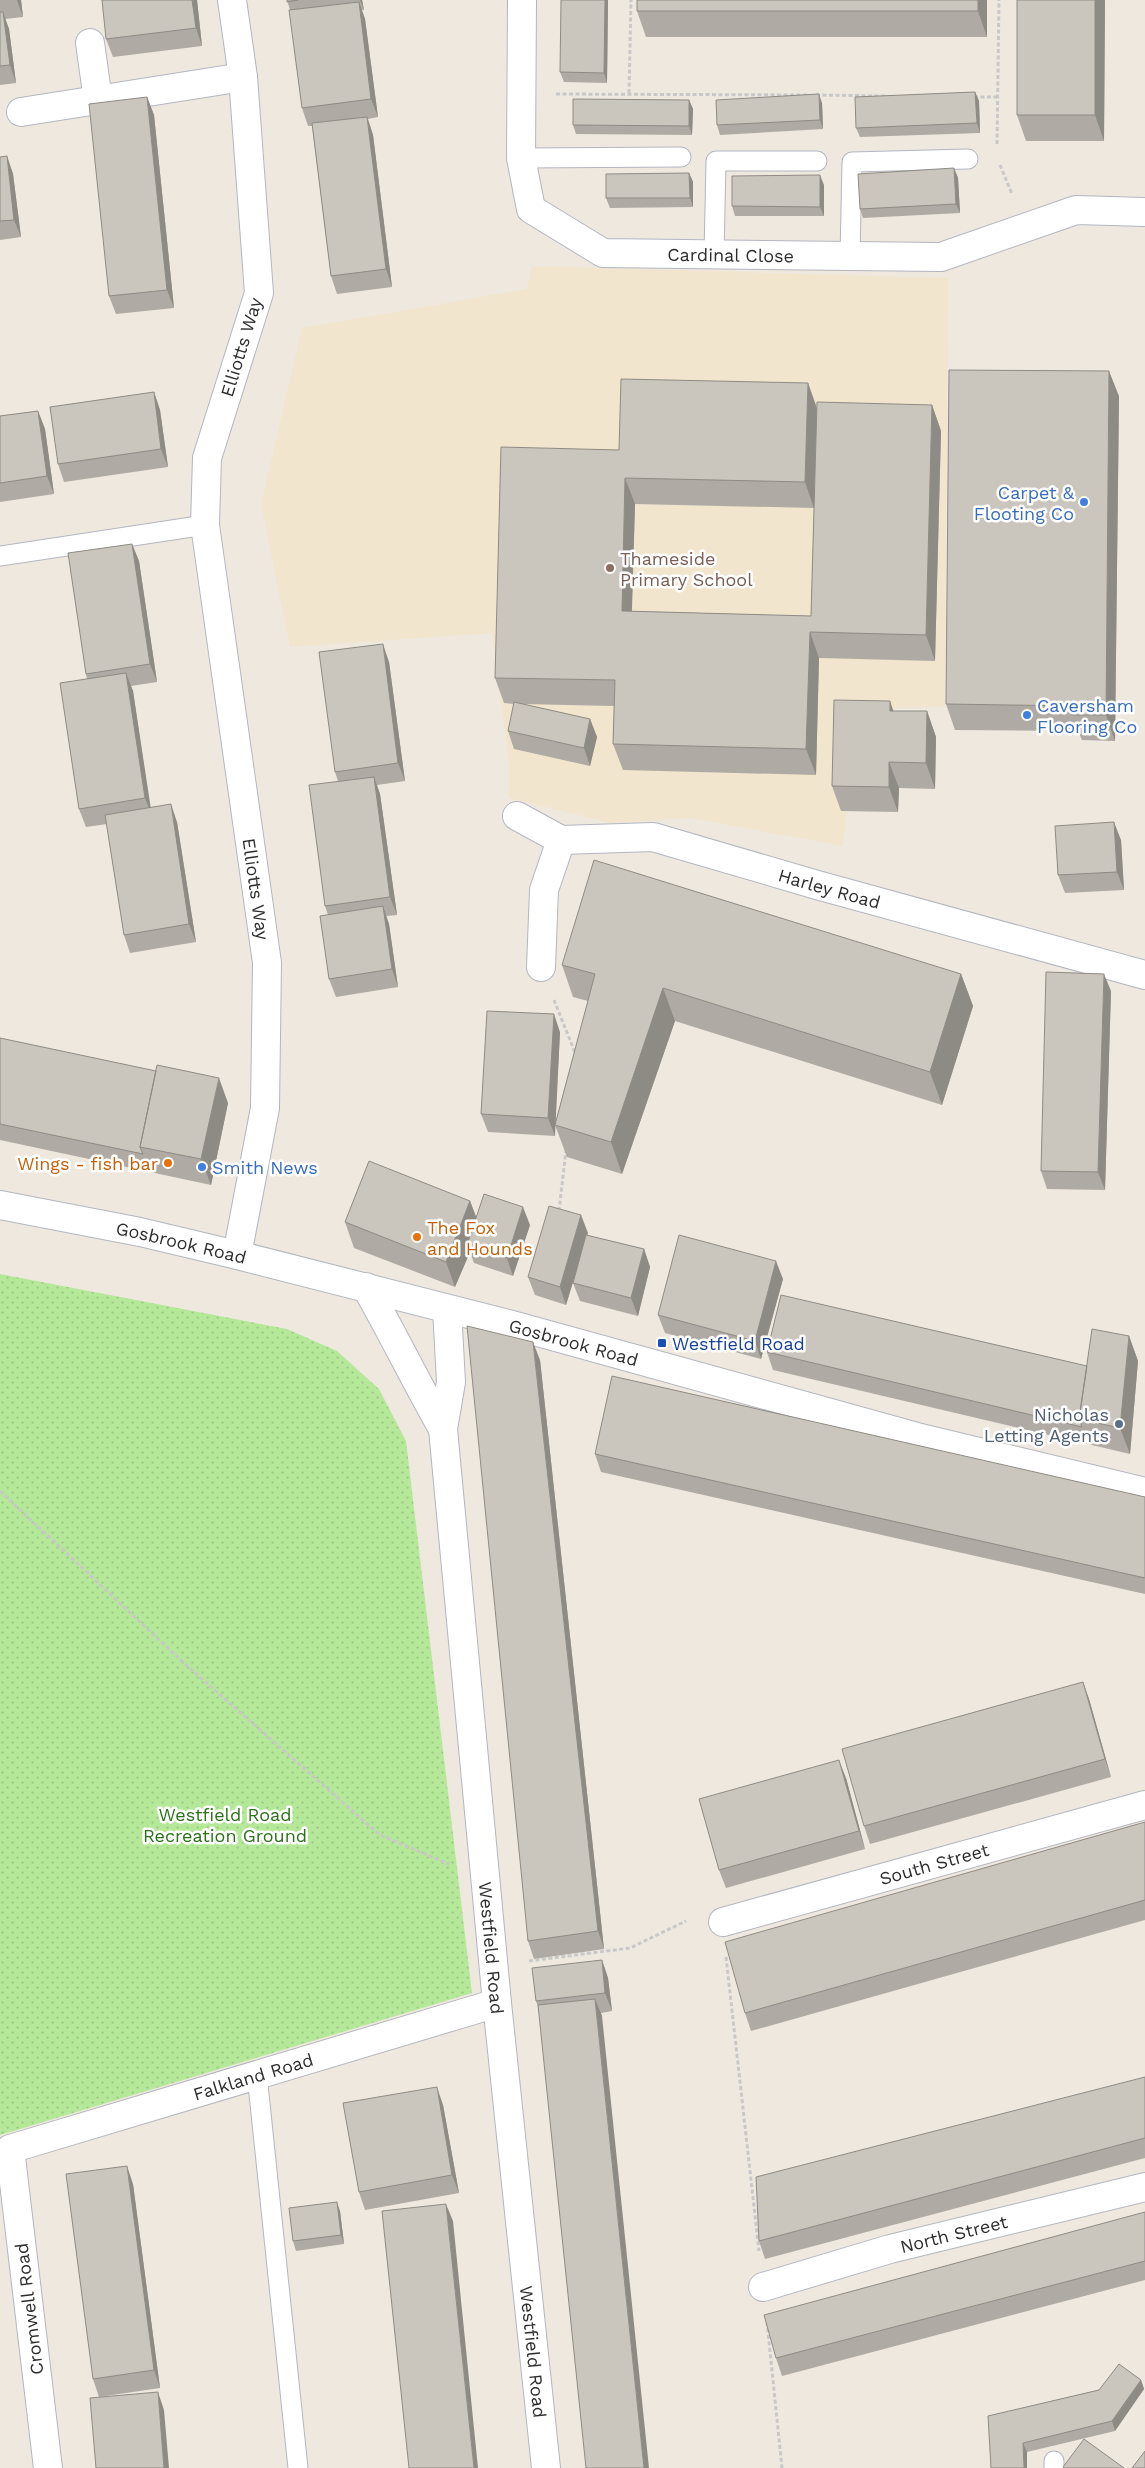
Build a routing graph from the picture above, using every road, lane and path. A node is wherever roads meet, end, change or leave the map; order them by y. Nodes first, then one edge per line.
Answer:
1 (232, 0) edge
2 (522, 0) edge
3 (631, 0) edge
4 (999, 0) edge
5 (90, 43) dead end
6 (244, 77) junction
7 (629, 93) junction
8 (521, 94) junction
9 (888, 96) edge
10 (968, 97) edge
11 (998, 97) junction
12 (98, 100) junction
13 (21, 112) dead end
14 (997, 149) dead end
15 (681, 157) dead end
16 (521, 158) junction
17 (997, 158) dead end
18 (968, 159) dead end
19 (817, 161) dead end
20 (1145, 212) edge
21 (1027, 227) junction
22 (714, 255) junction
23 (850, 256) junction
24 (205, 525) junction
25 (0, 556) edge
26 (517, 816) dead end
27 (562, 840) junction
28 (541, 967) joint
29 (1145, 975) edge
30 (577, 1058) edge
31 (567, 1147) edge
32 (0, 1205) edge
33 (558, 1217) edge
34 (237, 1255) junction
35 (366, 1287) junction
36 (447, 1309) junction
37 (442, 1429) junction
38 (0, 1491) edge
39 (1145, 1492) edge
40 (1145, 1805) edge
41 (484, 1862) junction
42 (722, 1922) junction
43 (494, 1965) junction
44 (497, 2003) junction
45 (257, 2075) junction
46 (10, 2149) joint
47 (1145, 2187) edge
48 (763, 2287) junction
49 (48, 2468) edge
50 (298, 2468) edge
51 (546, 2468) edge
52 (782, 2468) edge

1 - 6 street, Elliotts Way
2 - 8 street, Cardinal Close
3 - 7 path
4 - 11 path
5 - 12 street
6 - 12 street
6 - 24 street, Elliotts Way
7 - 8 path
7 - 9 path
8 - 16 street, Cardinal Close
10 - 11 path
11 - 14 path
12 - 13 street
15 - 16 lane
16 - 22 street, Cardinal Close
17 - 21 path
18 - 23 lane
19 - 22 lane
20 - 21 street, Cardinal Close
21 - 23 street, Cardinal Close
22 - 23 street, Cardinal Close
24 - 25 lane
24 - 34 street, Elliotts Way
26 - 27 street, Harley Road
27 - 28 street
27 - 29 street, Harley Road
28 - 30 path
31 - 33 path
32 - 34 street, Gosbrook Road
34 - 35 street, Gosbrook Road
35 - 36 street, Gosbrook Road
35 - 37 street, Westfield Road
36 - 37 street, Westfield Road
36 - 39 street, Gosbrook Road
37 - 41 street, Westfield Road
38 - 41 path
40 - 42 street, South Street
41 - 43 street, Westfield Road
42 - 43 path
42 - 48 path
43 - 44 street, Westfield Road
44 - 45 street, Falkland Road
44 - 51 street, Westfield Road
45 - 46 street, Falkland Road
45 - 50 lane
46 - 49 street, Cromwell Road
47 - 48 street, North Street
48 - 52 path

